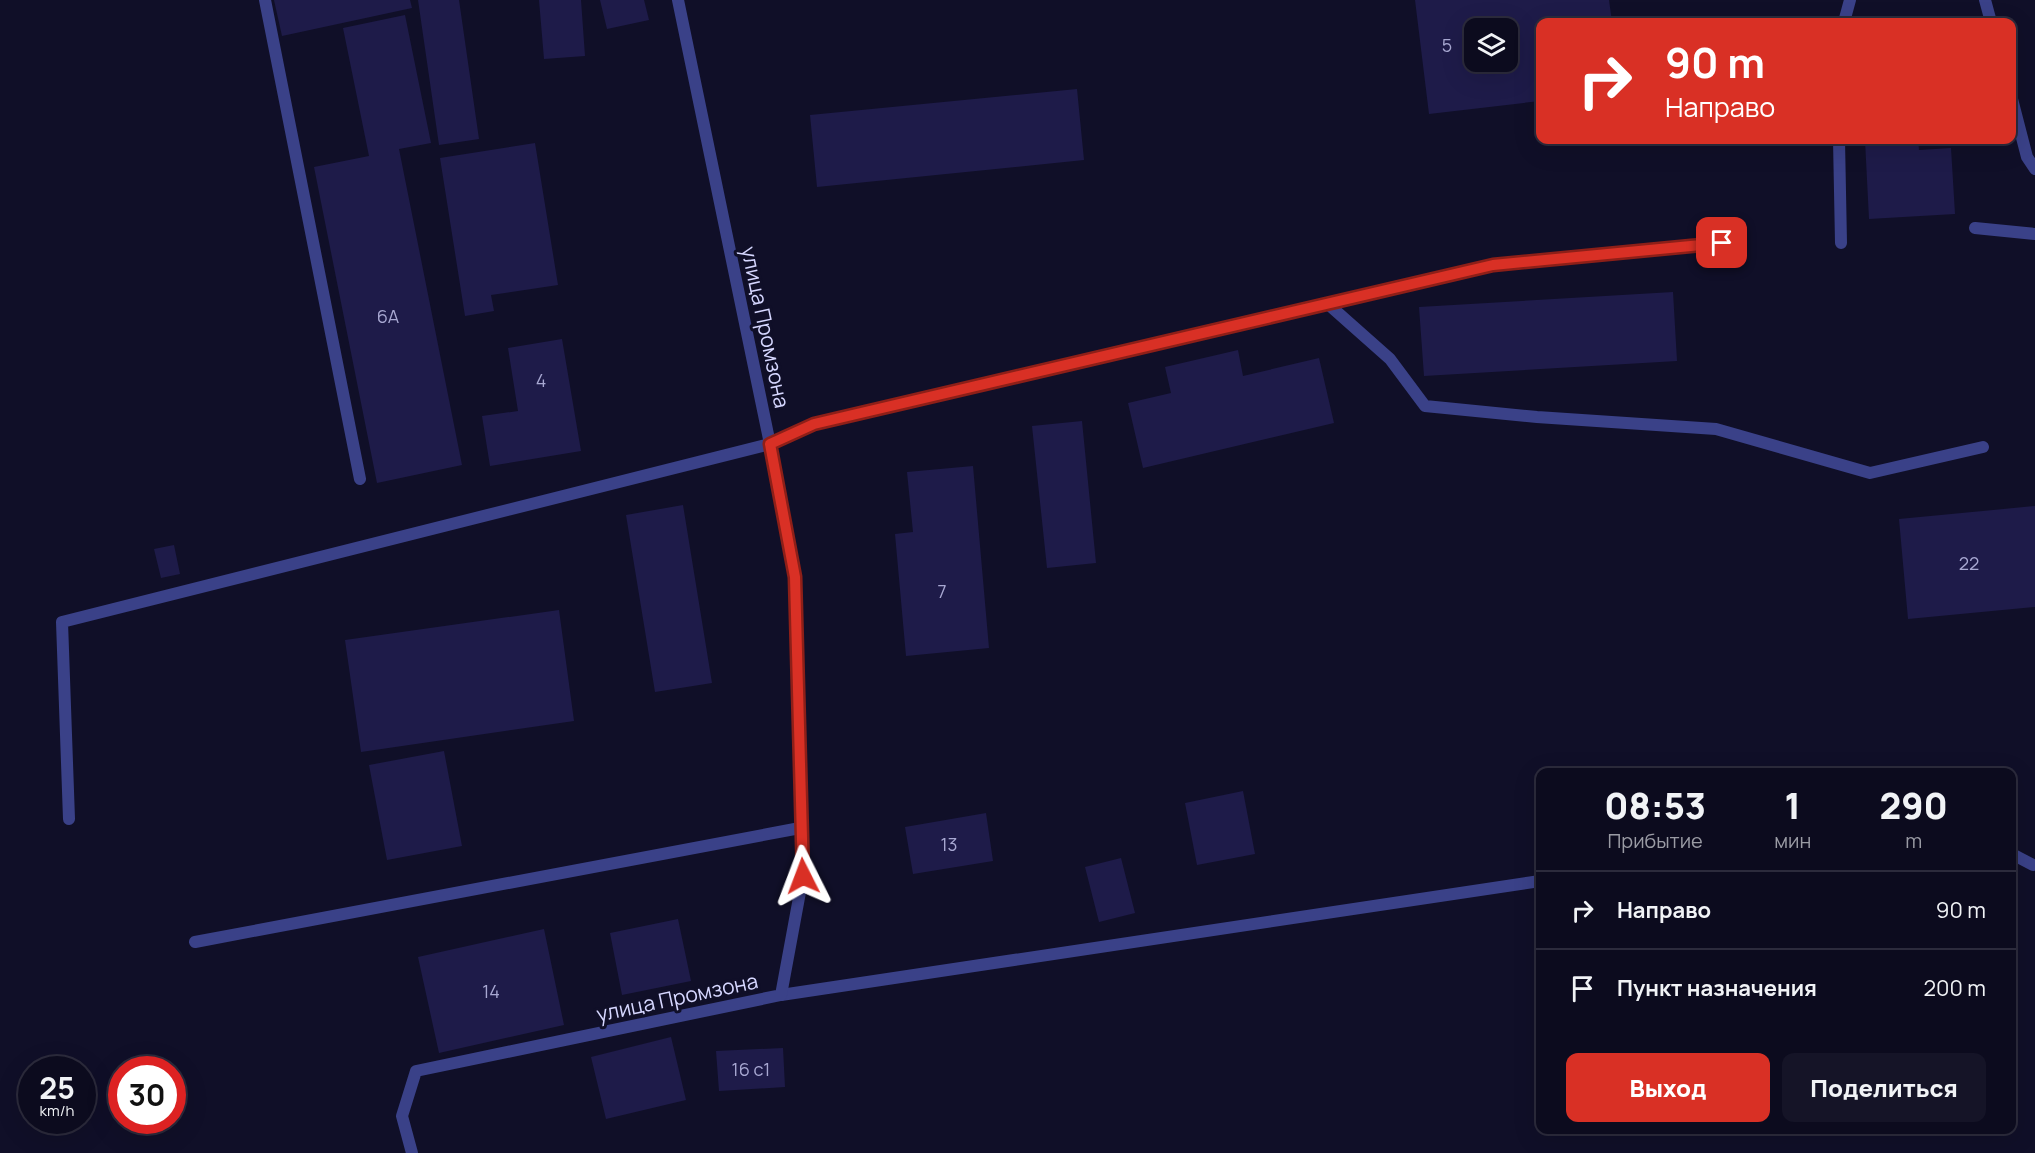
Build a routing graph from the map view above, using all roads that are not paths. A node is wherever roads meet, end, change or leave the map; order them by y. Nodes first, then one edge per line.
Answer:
1 (266, 0) edge
2 (678, 0) edge
3 (1850, 0) edge
4 (1985, 0) edge
5 (1845, 18) edge
6 (1990, 18) edge
7 (2016, 114) edge
8 (1839, 144) edge
9 (2035, 169) edge
10 (1975, 228) dead end
11 (2035, 234) edge
12 (1722, 243) dead end
13 (1841, 243) dead end
14 (1328, 303) junction
15 (770, 444) junction
16 (1983, 447) dead end
17 (360, 479) dead end
18 (69, 819) dead end
19 (800, 828) junction
20 (2016, 856) edge
21 (2033, 865) dead end
22 (1536, 882) edge
23 (195, 942) dead end
24 (781, 995) junction
25 (412, 1153) edge

1 - 17 street
2 - 15 street, улица Промзона
3 - 5 street
4 - 6 street
7 - 9 street
8 - 13 street
10 - 11 street
12 - 14 street
14 - 15 street
14 - 16 street
15 - 18 street
15 - 19 street, улица Промзона
19 - 23 street
19 - 24 street, улица Промзона
20 - 21 street
22 - 24 street
24 - 25 street, улица Промзона

